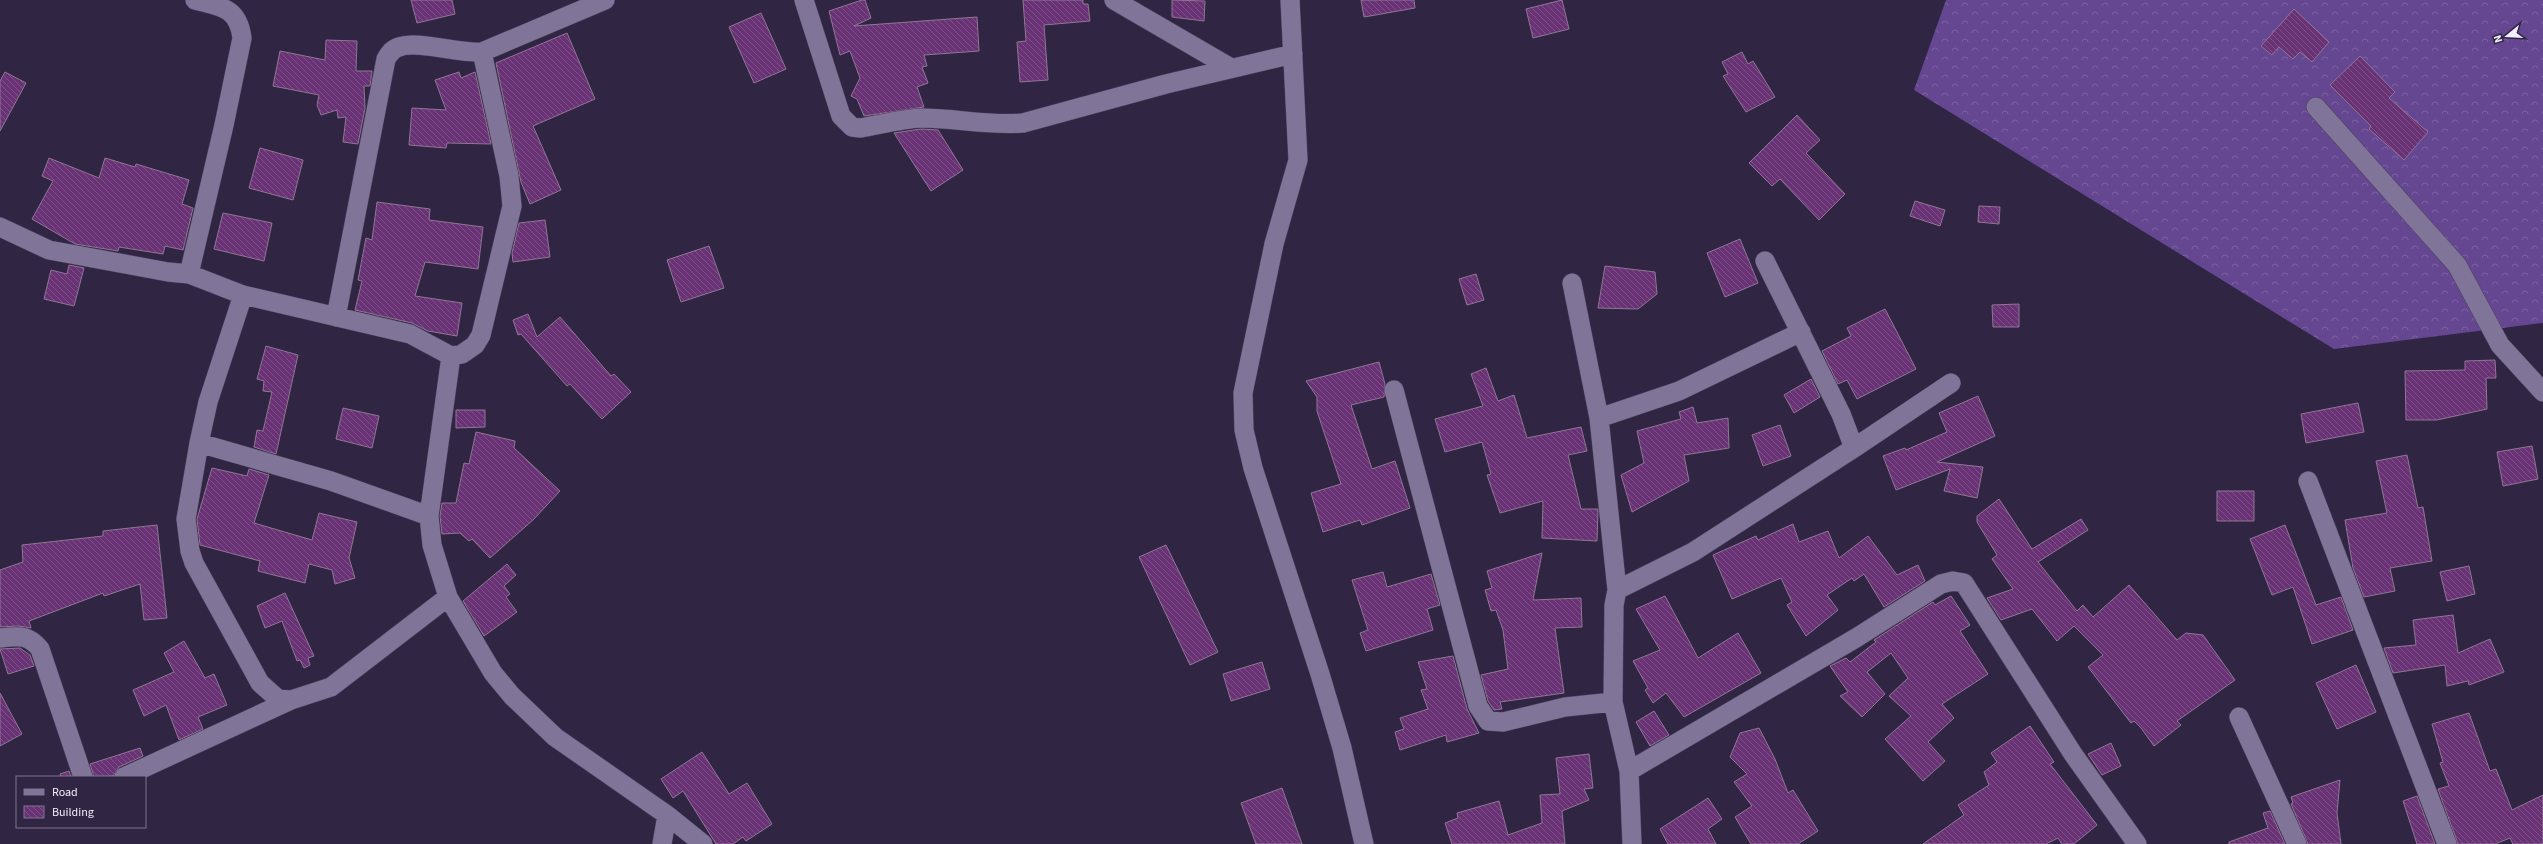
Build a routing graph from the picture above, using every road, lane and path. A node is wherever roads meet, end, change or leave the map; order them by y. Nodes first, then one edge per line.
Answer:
1 (195, 0) edge
2 (605, 0) edge
3 (804, 0) edge
4 (1114, 0) edge
5 (1290, 0) edge
6 (482, 52) junction
7 (1293, 54) junction
8 (1231, 68) junction
9 (2316, 107) dead end
10 (0, 227) edge
11 (1765, 260) dead end
12 (189, 274) junction
13 (1572, 283) dead end
14 (243, 295) junction
15 (336, 317) junction
16 (1801, 332) junction
17 (452, 356) junction
18 (1951, 383) dead end
19 (1394, 390) dead end
20 (2543, 392) edge
21 (1599, 418) junction
22 (199, 443) junction
23 (1854, 448) junction
24 (2308, 481) dead end
25 (429, 516) junction
26 (1617, 590) junction
27 (448, 597) junction
28 (0, 638) edge
29 (291, 700) junction
30 (1613, 702) junction
31 (2239, 718) dead end
32 (1629, 770) junction
33 (83, 776) edge
34 (126, 776) edge
35 (667, 815) junction
36 (662, 844) edge
37 (703, 844) edge
38 (1364, 844) edge
39 (1632, 844) edge
40 (2137, 844) edge
41 (2297, 844) edge
42 (2447, 844) edge

1 - 12 street
2 - 6 street
3 - 8 street
4 - 8 street
5 - 7 street
6 - 15 street
6 - 17 street
7 - 8 street
7 - 38 street
9 - 20 street
10 - 12 street
11 - 16 street
12 - 14 street
13 - 21 street
14 - 15 street
14 - 22 street
15 - 17 street
16 - 21 street
16 - 23 street
17 - 25 street
18 - 23 street
19 - 30 street
21 - 26 street
22 - 25 street
22 - 29 street
23 - 26 street
24 - 42 street
25 - 27 street
26 - 30 street
27 - 29 street
27 - 35 street
28 - 33 street
29 - 34 street
30 - 32 street
31 - 41 street
32 - 39 street
32 - 40 street
35 - 36 street
35 - 37 street

